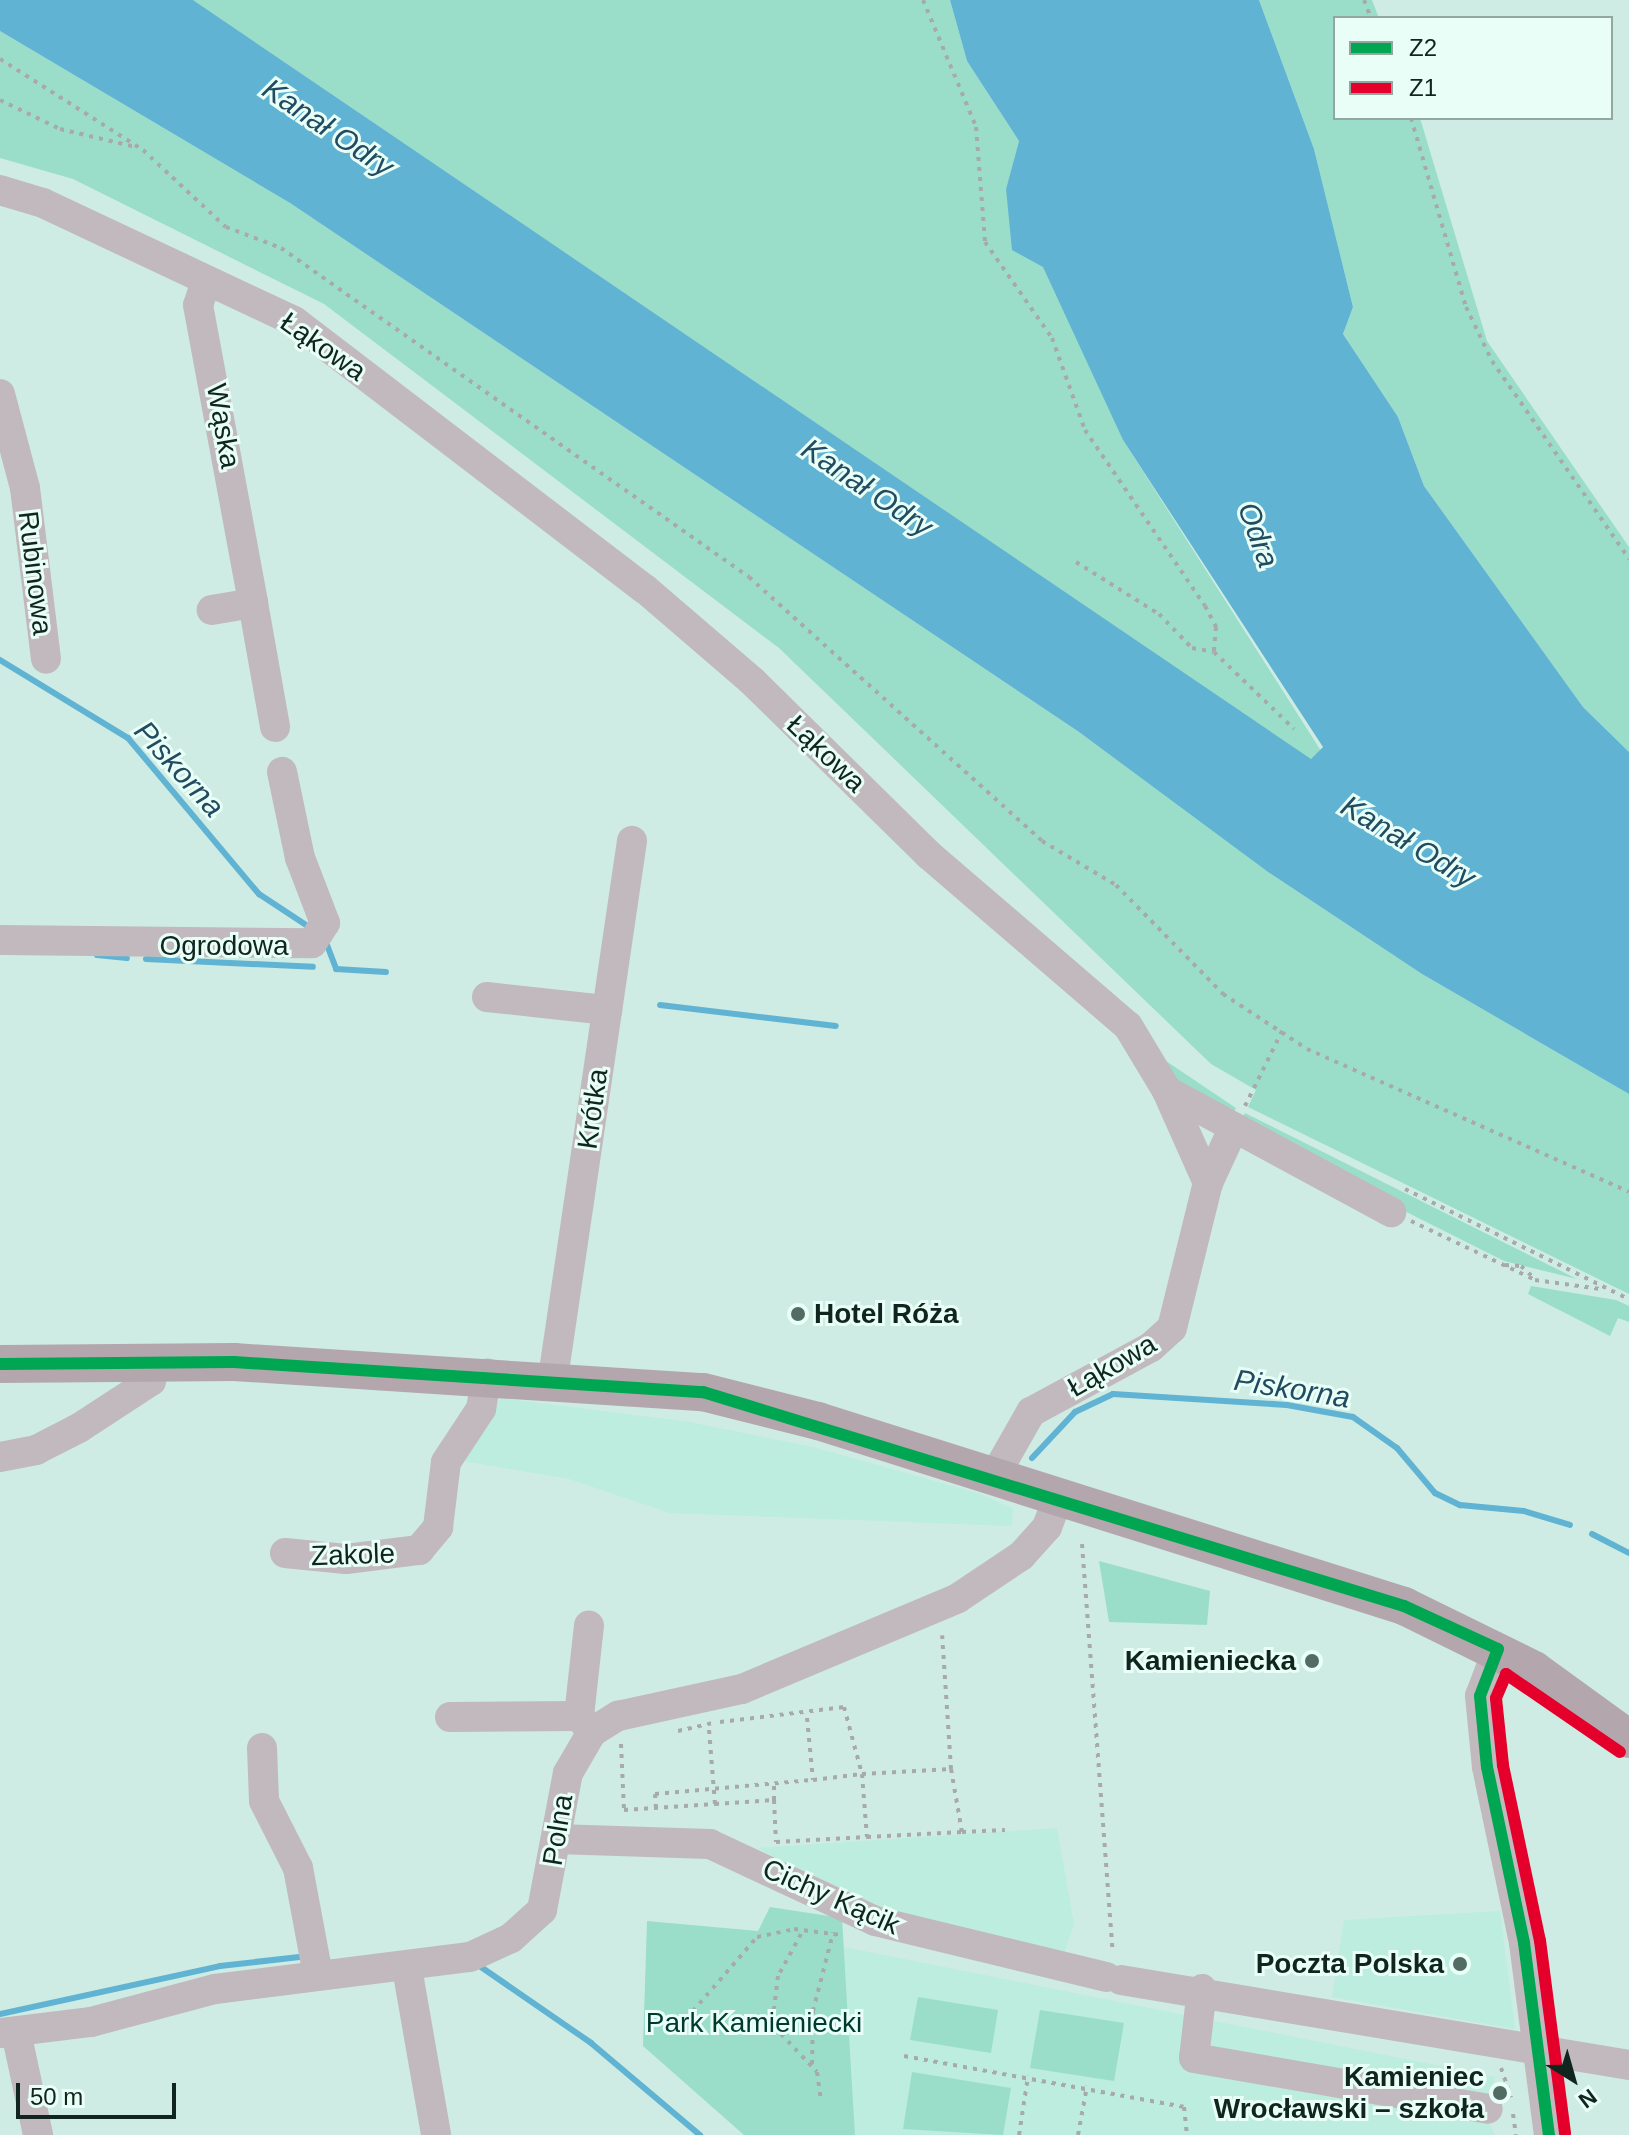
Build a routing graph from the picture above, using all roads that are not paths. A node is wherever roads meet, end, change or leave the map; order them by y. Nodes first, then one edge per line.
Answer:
1 (0, 190) edge
2 (206, 281) junction
3 (0, 394) edge
4 (253, 603) junction
5 (212, 610) dead end
6 (46, 659) dead end
7 (275, 727) dead end
8 (282, 772) dead end
9 (632, 841) dead end
10 (0, 940) edge
11 (487, 997) dead end
12 (607, 1010) junction
13 (1167, 1091) junction
14 (1238, 1119) junction
15 (1208, 1183) junction
16 (1391, 1212) road end
17 (155, 1360) junction
18 (0, 1364) edge
19 (487, 1374) junction
20 (553, 1378) junction
21 (0, 1457) edge
22 (994, 1477) junction
23 (1059, 1496) junction
24 (285, 1553) dead end
25 (589, 1626) dead end
26 (1498, 1649) junction
27 (450, 1717) dead end
28 (585, 1724) junction
29 (1629, 1739) edge
30 (262, 1748) dead end
31 (556, 1839) junction
32 (407, 1968) junction
33 (318, 1975) junction
34 (1202, 1989) junction
35 (8, 2032) edge
36 (1538, 2049) junction
37 (1629, 2065) edge
38 (1488, 2109) dead end
39 (38, 2135) edge
40 (436, 2135) edge
41 (1549, 2135) edge

1 - 2 street, Łąkowa
2 - 4 street, Wąska
2 - 13 street, Łąkowa
3 - 6 street, Rubinowa
4 - 5 street
4 - 7 street, Wąska
8 - 10 street, Ogrodowa
9 - 12 street, Krótka
11 - 12 street
12 - 20 street, Krótka
13 - 14 street, Łąkowa
13 - 15 street
14 - 15 street, Łąkowa
14 - 16 street
15 - 22 street, Łąkowa
17 - 18 main road
17 - 19 main road
17 - 21 street
19 - 20 main road
19 - 24 street, Zakole
20 - 22 main road
22 - 23 main road
23 - 26 main road
23 - 28 street
25 - 28 street
26 - 29 main road
26 - 36 street
27 - 28 street
28 - 31 street, Polna
30 - 33 street
31 - 32 street, Polna
31 - 34 street, Cichy Kącik
32 - 33 street, Polna
32 - 40 street
33 - 35 street, Polna
34 - 36 street, Cichy Kącik
34 - 38 street
35 - 39 street
36 - 37 street, Cichy Kącik
36 - 41 street

